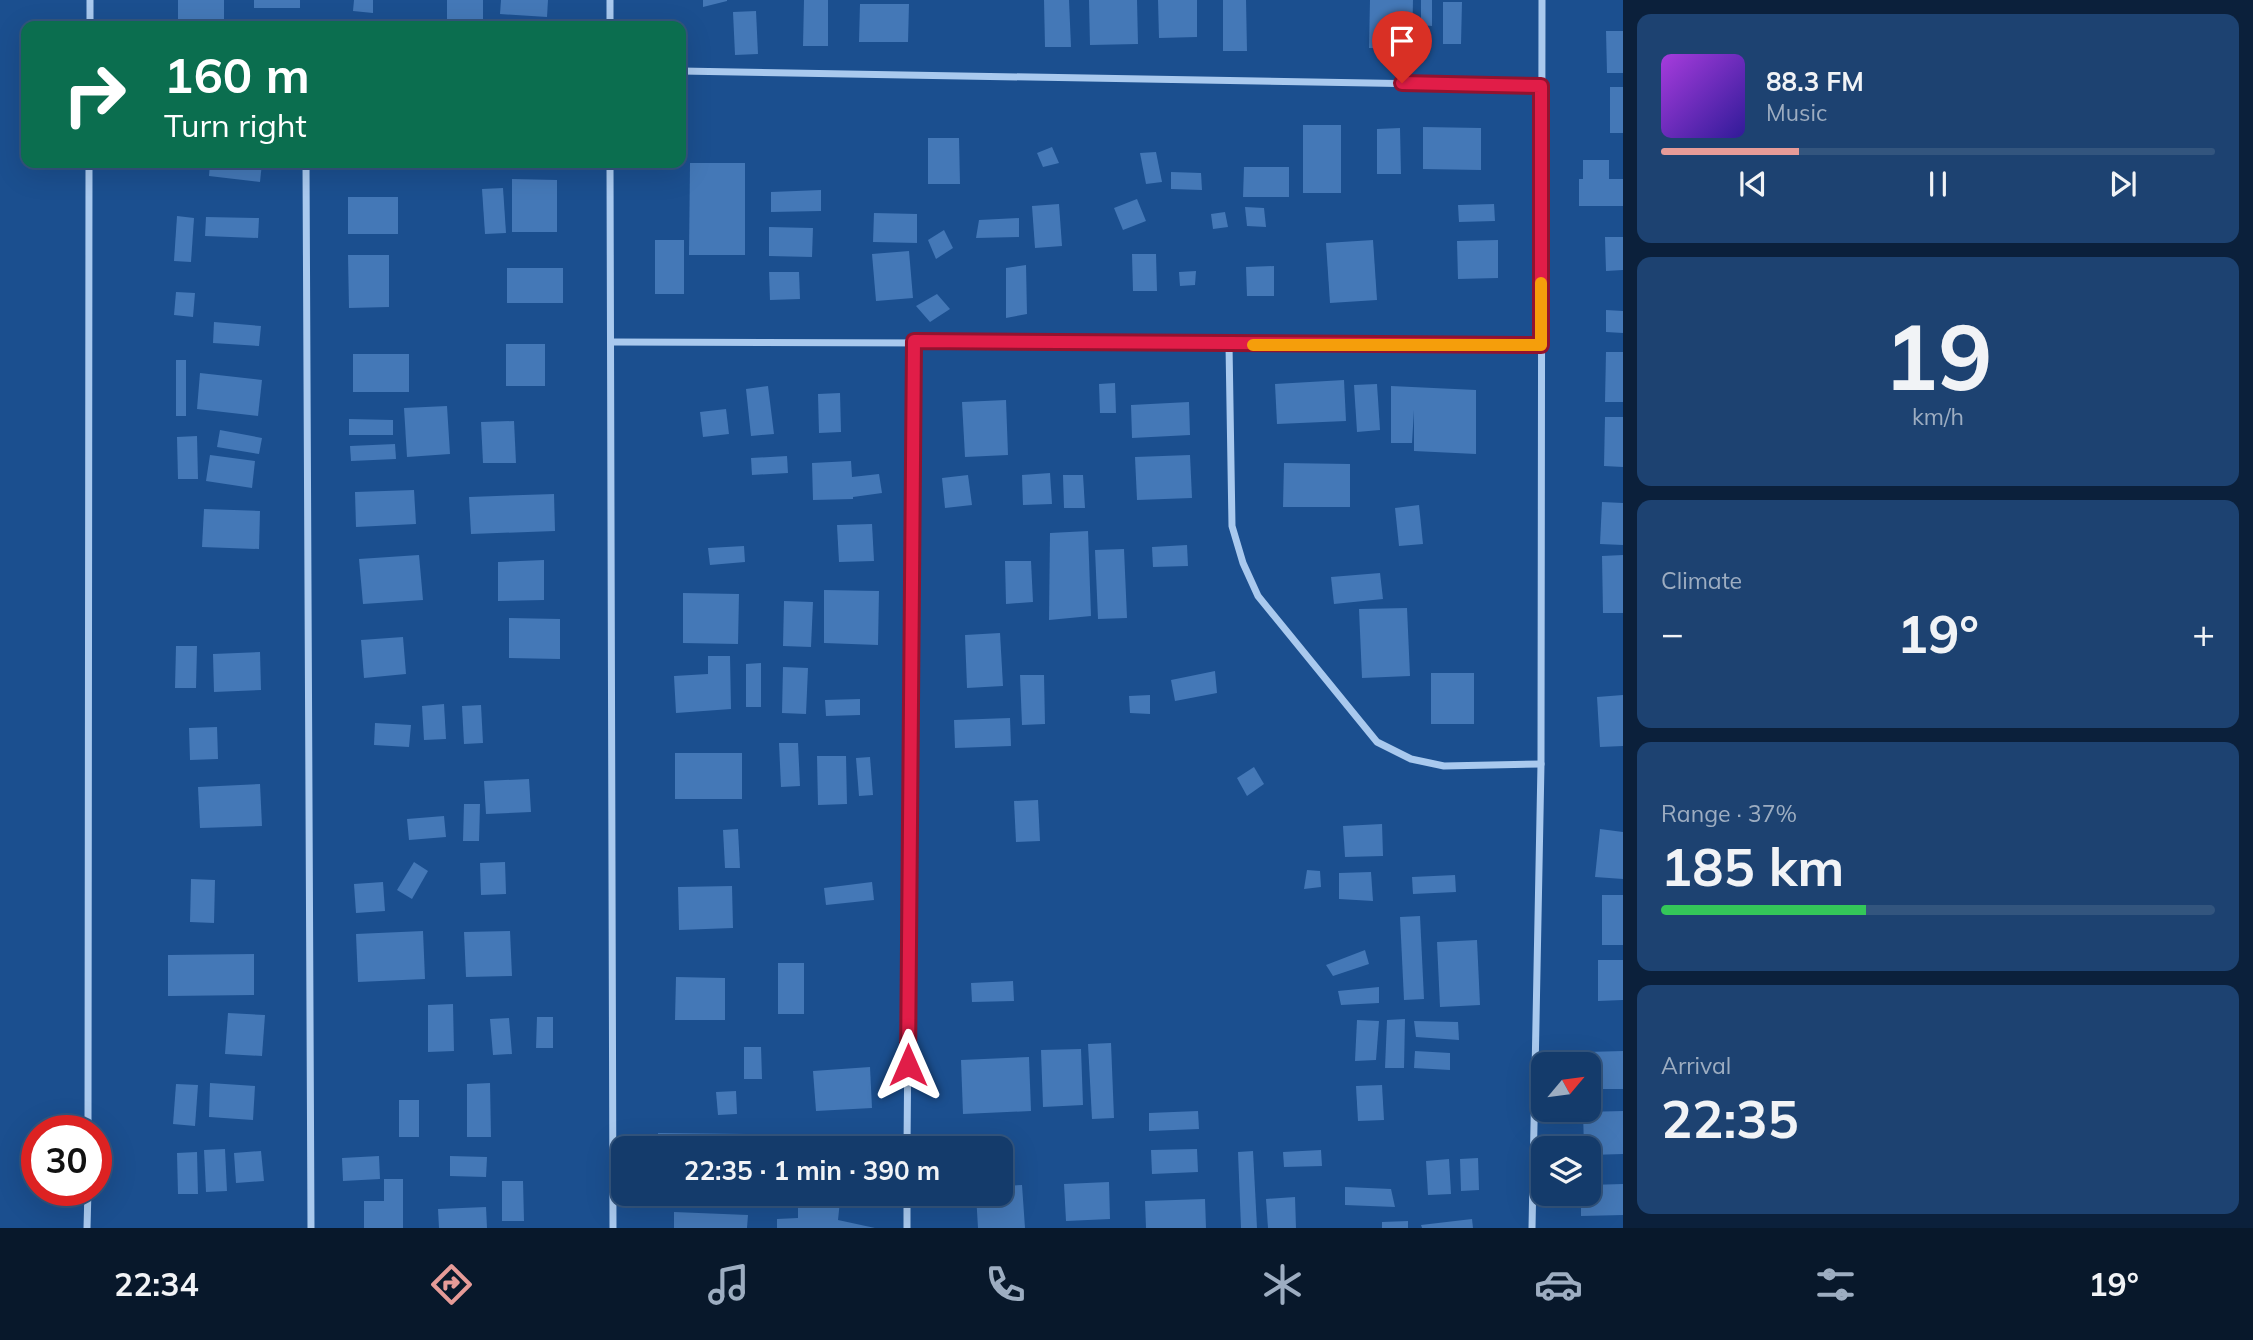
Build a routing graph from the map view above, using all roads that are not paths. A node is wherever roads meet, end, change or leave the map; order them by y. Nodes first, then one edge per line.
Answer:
1 (90, 0) edge
2 (610, 0) edge
3 (1542, 0) edge
4 (90, 21) edge
5 (610, 21) edge
6 (686, 71) edge
7 (1541, 86) junction
8 (89, 168) edge
9 (306, 168) edge
10 (610, 168) edge
11 (914, 341) junction
12 (612, 342) junction
13 (1229, 345) junction
14 (1541, 345) junction
15 (1541, 764) junction
16 (88, 1115) edge
17 (907, 1136) edge
18 (88, 1206) edge
19 (907, 1206) edge
20 (88, 1228) edge
21 (311, 1228) edge
22 (613, 1228) edge
23 (907, 1228) edge
24 (1532, 1228) edge

1 - 4 street
2 - 5 street
3 - 7 street
6 - 7 street
7 - 14 street
8 - 16 street
9 - 21 street
10 - 12 street
11 - 12 street
11 - 13 street
11 - 17 street
12 - 22 street
13 - 14 street
13 - 15 street
14 - 15 street
15 - 24 street
18 - 20 street
19 - 23 street

